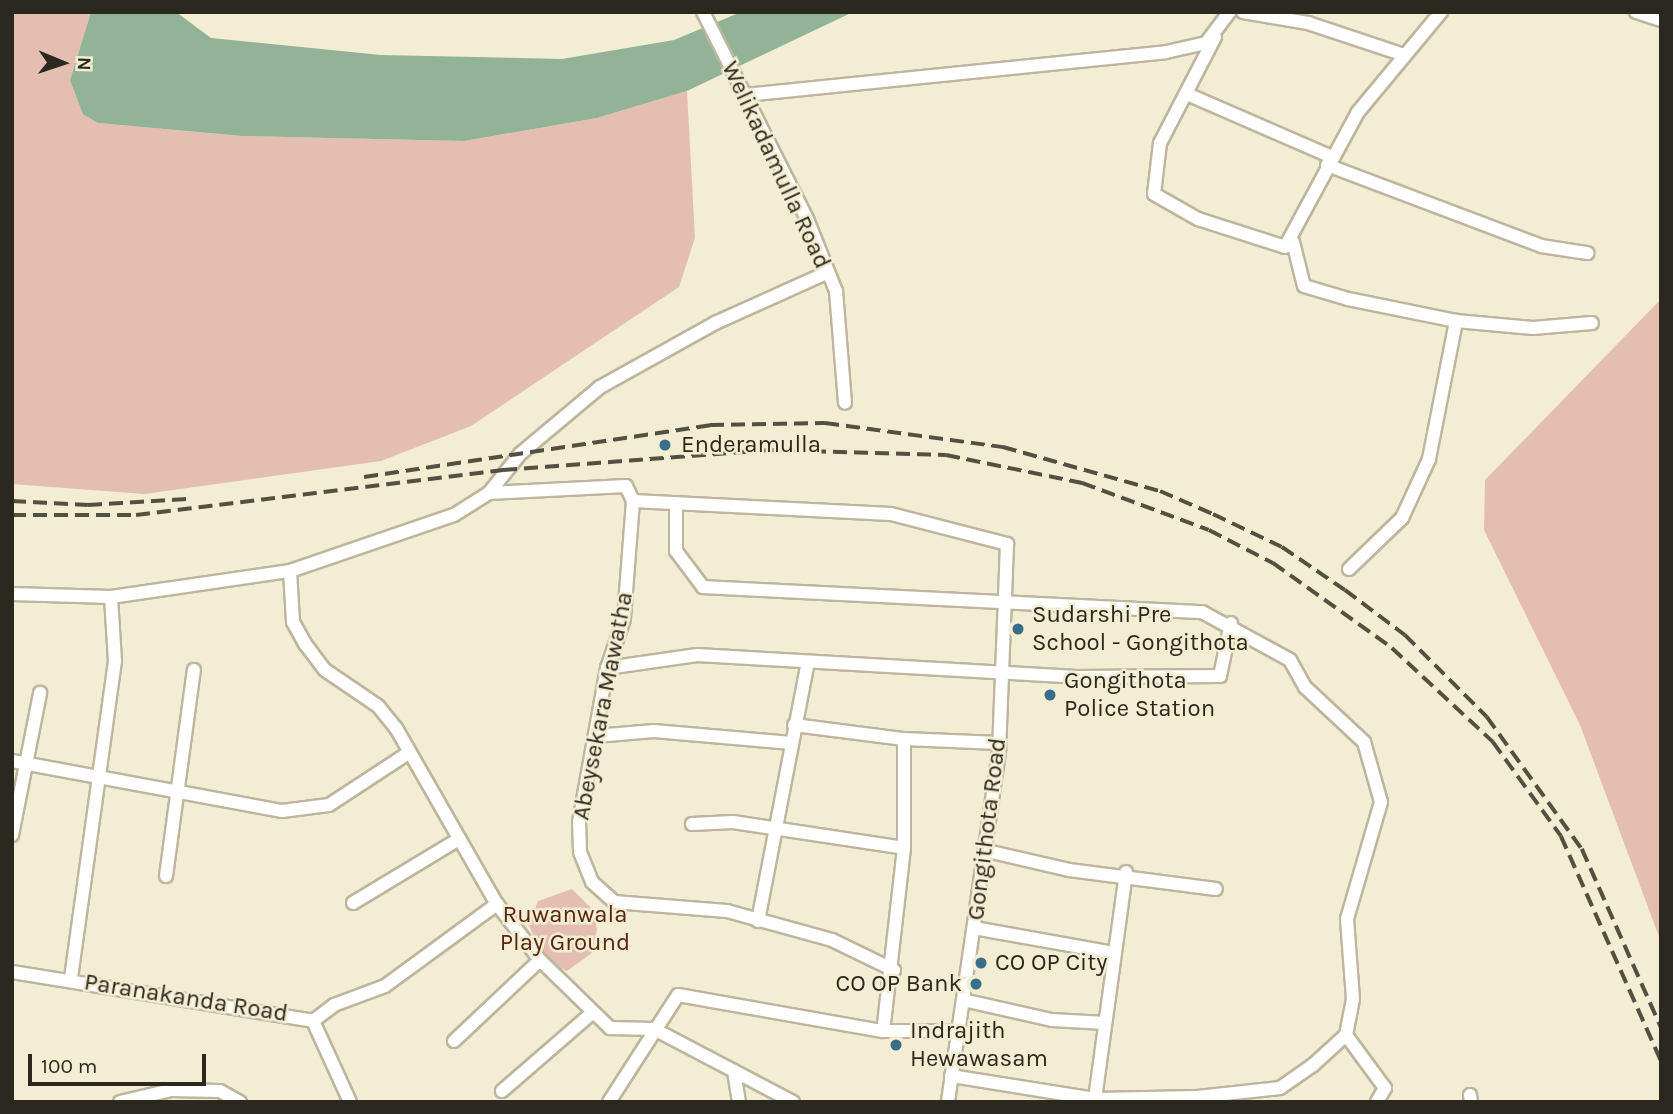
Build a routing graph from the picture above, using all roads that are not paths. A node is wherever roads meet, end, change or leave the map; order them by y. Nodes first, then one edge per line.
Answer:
1 (703, 12) edge
2 (1229, 12) edge
3 (1242, 12) edge
4 (1441, 12) edge
5 (1636, 12) edge
6 (1661, 20) edge
7 (1215, 37) junction
8 (1404, 55) junction
9 (1188, 93) junction
10 (745, 95) junction
11 (1330, 161) junction
12 (1293, 242) junction
13 (1587, 253) dead end
14 (827, 273) junction
15 (1456, 321) junction
16 (1592, 323) dead end
17 (845, 403) dead end
18 (489, 493) junction
19 (634, 501) junction
20 (676, 503) junction
21 (1349, 569) dead end
22 (290, 571) junction
23 (12, 594) edge
24 (111, 597) junction
25 (1007, 607) junction
26 (1231, 623) junction
27 (807, 666) junction
28 (607, 668) junction
29 (194, 670) dead end
30 (1002, 670) junction
31 (40, 693) dead end
32 (794, 724) junction
33 (596, 736) junction
34 (904, 739) junction
35 (791, 743) junction
36 (999, 743) junction
37 (407, 754) junction
38 (19, 762) edge
39 (103, 773) junction
40 (178, 795) junction
41 (692, 824) dead end
42 (776, 828) junction
43 (12, 835) edge
44 (459, 839) junction
45 (904, 848) junction
46 (987, 851) junction
47 (1126, 872) junction
48 (166, 876) dead end
49 (1216, 889) dead end
50 (353, 904) dead end
51 (497, 904) junction
52 (758, 920) junction
53 (974, 928) junction
54 (1115, 953) junction
55 (540, 960) junction
56 (894, 970) junction
57 (12, 972) edge
58 (71, 978) junction
59 (963, 1000) junction
60 (591, 1014) junction
61 (313, 1021) junction
62 (1105, 1023) junction
63 (654, 1029) junction
64 (883, 1031) junction
65 (956, 1031) junction
66 (1346, 1035) junction
67 (454, 1041) dead end
68 (734, 1071) junction
69 (951, 1076) junction
70 (502, 1091) dead end
71 (1095, 1099) junction
72 (120, 1102) edge
73 (240, 1102) edge
74 (350, 1102) edge
75 (609, 1102) edge
76 (739, 1102) edge
77 (793, 1102) edge
78 (948, 1102) edge
79 (1377, 1102) edge

1 - 10 street, Welikadamulla Road
2 - 7 street
3 - 8 street
4 - 8 street
5 - 6 street
7 - 9 street
7 - 10 street
8 - 11 street
9 - 11 street
9 - 12 street
10 - 14 street, Welikadamulla Road
11 - 12 street
11 - 13 street
12 - 15 street
14 - 17 street, Welikadamulla Road
14 - 18 street
15 - 16 street
15 - 21 street
18 - 19 street
18 - 22 street
19 - 20 street
19 - 28 street, Abeysekara Mawatha
20 - 25 street
20 - 25 street, Gongithota Road
22 - 24 street
22 - 37 street
23 - 24 street
24 - 39 street
25 - 26 street
25 - 30 street, Gongithota Road
26 - 30 street
26 - 66 street
27 - 28 street
27 - 30 street
27 - 32 street
28 - 33 street, Abeysekara Mawatha
29 - 40 street
30 - 36 street, Gongithota Road
31 - 38 street
32 - 34 street
32 - 35 street
33 - 35 street
33 - 52 street, Abeysekara Mawatha
34 - 36 street
34 - 45 street
35 - 42 street
36 - 46 street, Gongithota Road
37 - 40 street
37 - 44 street
38 - 39 street
38 - 43 street
39 - 40 street
39 - 58 street
40 - 48 street
41 - 42 street
42 - 45 street
42 - 52 street
44 - 50 street
44 - 51 street
45 - 56 street
46 - 47 street
46 - 53 street, Gongithota Road
47 - 49 street
47 - 54 street
51 - 55 street
51 - 61 street
52 - 56 street, Abeysekara Mawatha
53 - 54 street
53 - 59 street, Gongithota Road
54 - 62 street
55 - 60 street
55 - 67 street
56 - 64 street
57 - 58 street, Paranakanda Road
58 - 61 street, Paranakanda Road
59 - 62 street
59 - 65 street, Gongithota Road
60 - 63 street
60 - 70 street
61 - 74 street, Paranakanda Road
62 - 71 street
63 - 64 street
63 - 68 street
63 - 75 street
64 - 65 street
65 - 69 street, Gongithota Road
66 - 71 street
66 - 79 street
68 - 76 street
68 - 77 street
69 - 71 street
69 - 78 street, Gongithota Road
72 - 73 street

